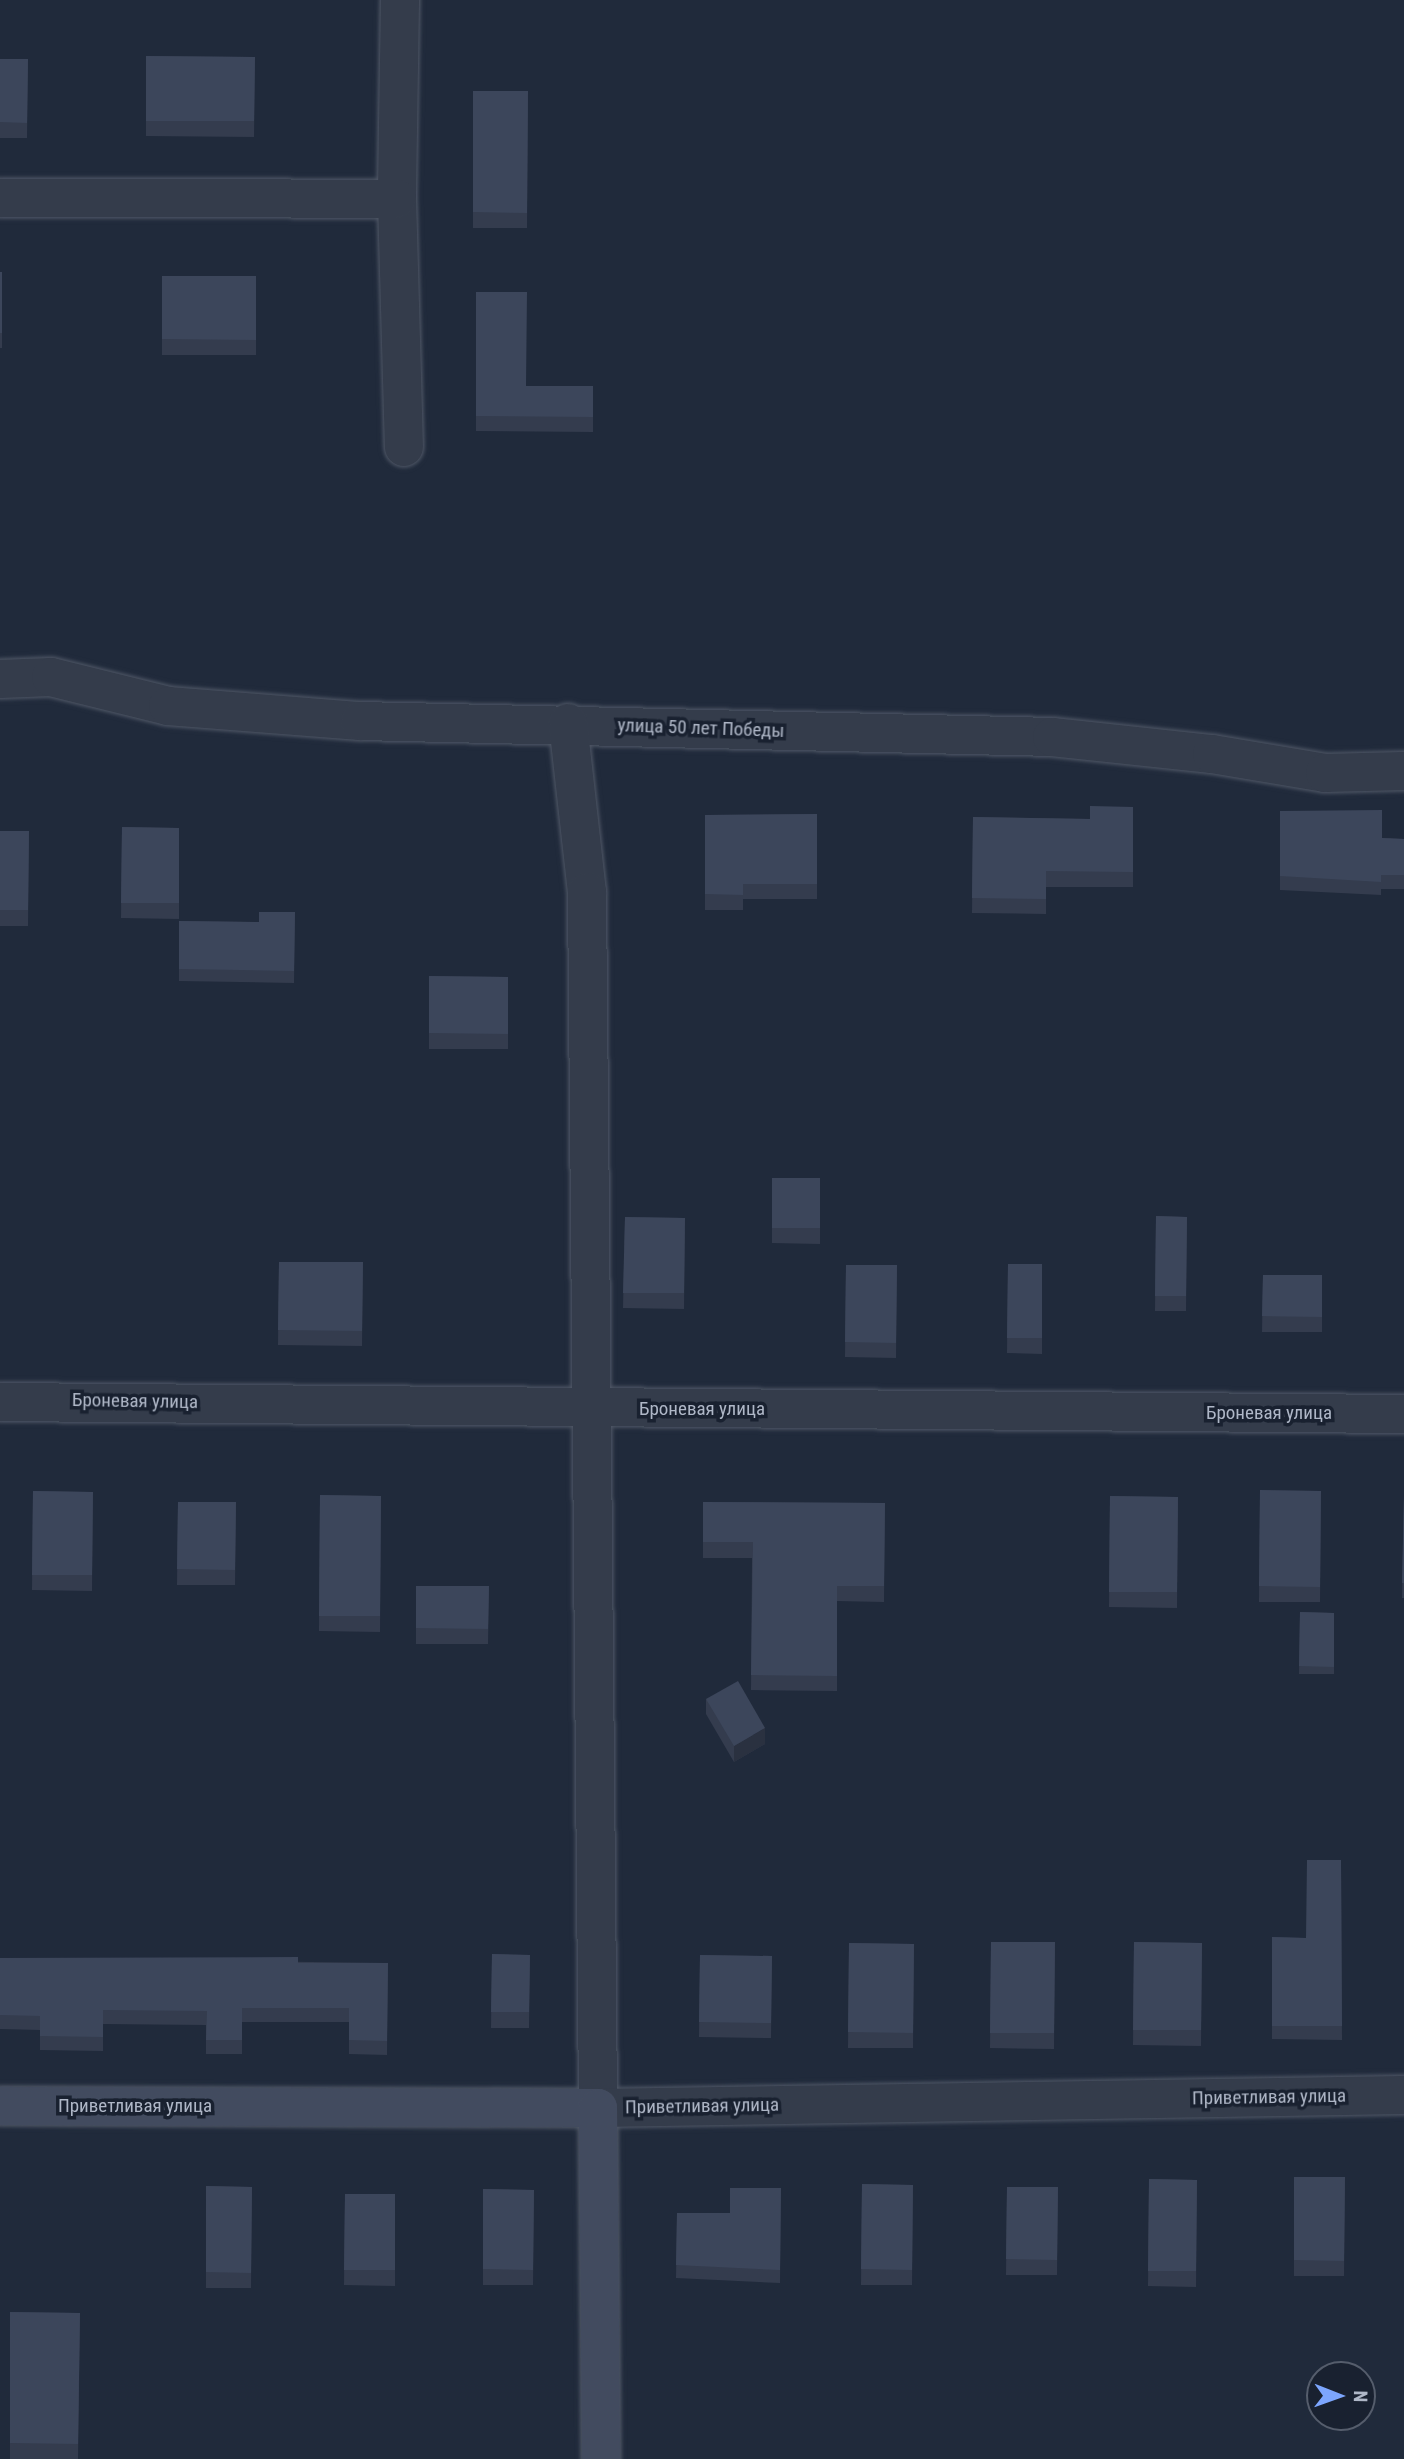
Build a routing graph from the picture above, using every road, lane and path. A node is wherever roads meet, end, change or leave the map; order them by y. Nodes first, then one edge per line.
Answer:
1 (400, 0) edge
2 (0, 198) edge
3 (397, 199) junction
4 (404, 447) dead end
5 (0, 678) edge
6 (568, 723) junction
7 (1404, 771) edge
8 (0, 1402) edge
9 (588, 1408) junction
10 (1404, 1414) edge
11 (1404, 2095) edge
12 (0, 2106) edge
13 (598, 2108) junction
14 (601, 2459) edge

1 - 3 street
2 - 3 street
3 - 4 street
5 - 6 street, улица 50 лет Победы
6 - 7 street, улица 50 лет Победы
6 - 9 street
8 - 9 street, Броневая улица
9 - 10 street, Броневая улица
9 - 13 street
11 - 13 street, Приветливая улица
12 - 13 street, Приветливая улица
13 - 14 street

